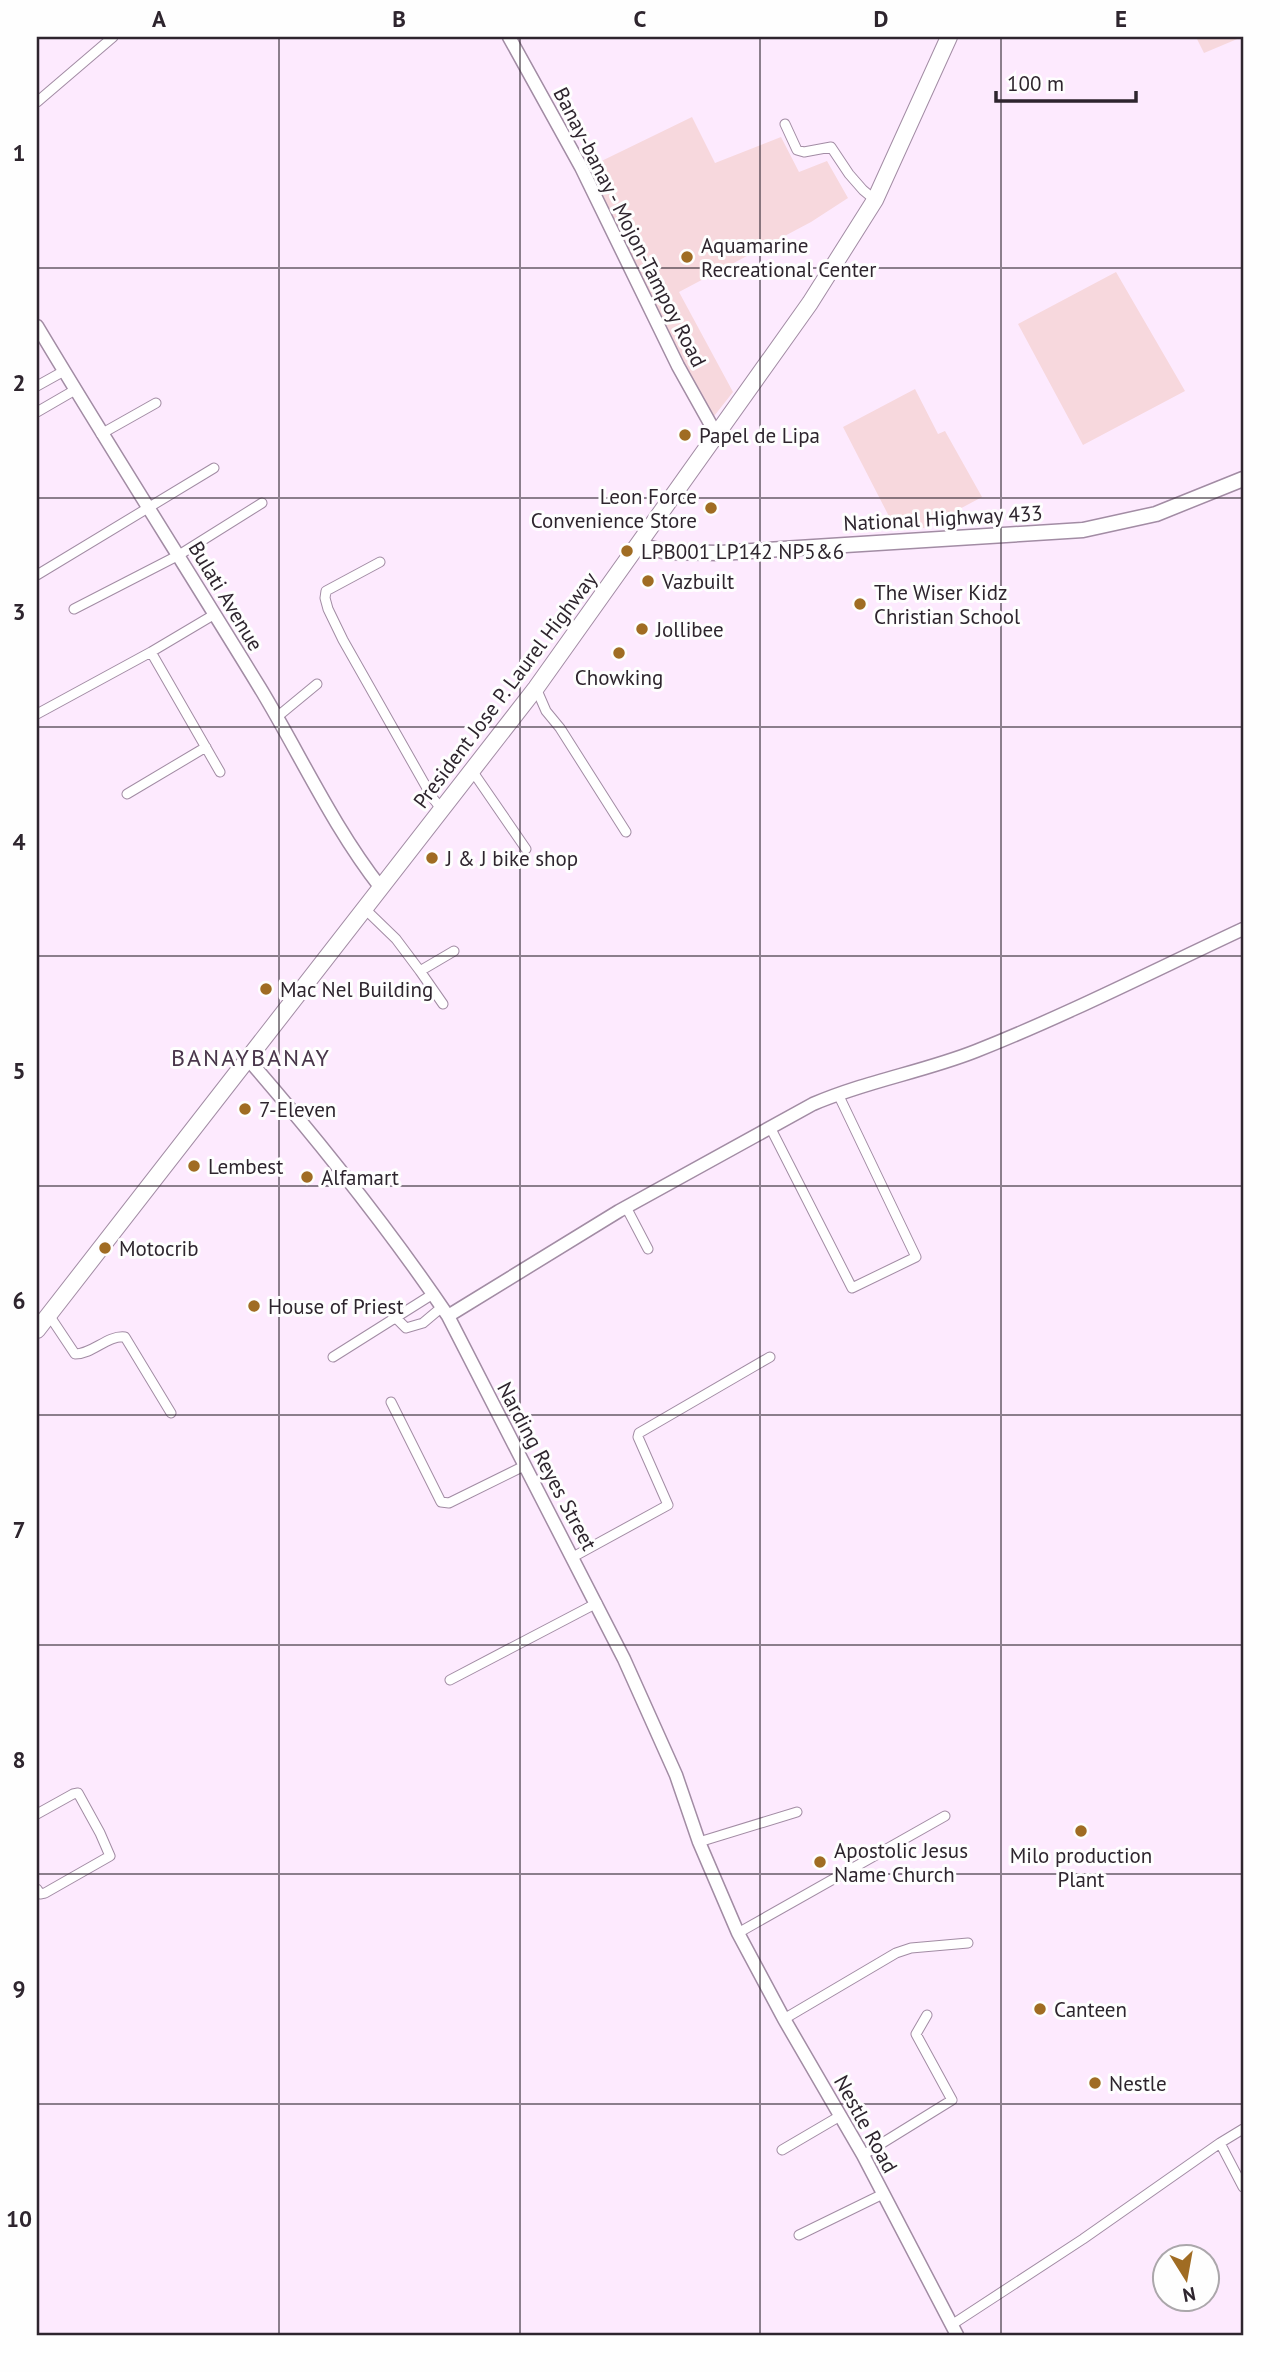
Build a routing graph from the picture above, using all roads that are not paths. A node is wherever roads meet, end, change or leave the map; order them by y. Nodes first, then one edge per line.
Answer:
1 (113, 37) edge
2 (509, 37) edge
3 (949, 37) edge
4 (37, 102) edge
5 (785, 124) dead end
6 (875, 200) junction
7 (37, 326) edge
8 (64, 371) junction
9 (37, 386) edge
10 (75, 390) junction
11 (156, 404) dead end
12 (37, 412) edge
13 (101, 434) junction
14 (716, 434) junction
15 (214, 468) dead end
16 (1243, 479) edge
17 (262, 503) dead end
18 (149, 509) junction
19 (638, 545) junction
20 (179, 555) junction
21 (380, 562) dead end
22 (37, 575) edge
23 (74, 609) dead end
24 (215, 614) junction
25 (151, 652) junction
26 (317, 684) dead end
27 (536, 688) junction
28 (37, 714) edge
29 (277, 717) junction
30 (206, 747) junction
31 (220, 772) dead end
32 (472, 772) junction
33 (127, 794) dead end
34 (442, 810) junction
35 (626, 832) dead end
36 (526, 849) dead end
37 (381, 888) junction
38 (365, 909) junction
39 (1243, 929) edge
40 (454, 951) dead end
41 (420, 971) junction
42 (443, 1004) dead end
43 (248, 1059) junction
44 (838, 1094) junction
45 (770, 1127) junction
46 (626, 1207) junction
47 (648, 1249) dead end
48 (433, 1294) junction
49 (445, 1312) junction
50 (49, 1315) junction
51 (395, 1317) junction
52 (37, 1330) edge
53 (333, 1357) dead end
54 (770, 1357) dead end
55 (391, 1402) dead end
56 (171, 1413) dead end
57 (524, 1466) junction
58 (573, 1558) junction
59 (597, 1603) junction
60 (450, 1680) dead end
61 (797, 1812) dead end
62 (37, 1814) edge
63 (945, 1816) dead end
64 (699, 1842) junction
65 (37, 1889) edge
66 (737, 1933) junction
67 (968, 1943) dead end
68 (927, 2015) dead end
69 (784, 2019) junction
70 (840, 2116) junction
71 (1243, 2129) edge
72 (1220, 2143) junction
73 (782, 2150) dead end
74 (863, 2155) junction
75 (1243, 2187) edge
76 (883, 2193) junction
77 (799, 2235) dead end
78 (955, 2330) edge

1 - 4 street
2 - 14 street, Banay-banay - Mojon-Tampoy Road
3 - 6 highway, President Jose P. Laurel Highway
5 - 6 street
6 - 14 highway, President Jose P. Laurel Highway
7 - 8 street, Bulati Avenue
8 - 9 street
8 - 10 street, Bulati Avenue
10 - 12 street
10 - 13 street, Bulati Avenue
11 - 13 street
13 - 18 street, Bulati Avenue
14 - 19 highway, President Jose P. Laurel Highway
15 - 18 street
16 - 19 main road, National Highway 433
17 - 20 street
18 - 20 street, Bulati Avenue
18 - 22 street
19 - 27 highway, President Jose P. Laurel Highway
20 - 23 street
20 - 24 street, Bulati Avenue
21 - 34 street
24 - 25 street
24 - 29 street, Bulati Avenue
25 - 28 street
25 - 30 street
26 - 29 street
27 - 32 highway, President Jose P. Laurel Highway
27 - 35 street
29 - 37 street, Bulati Avenue
30 - 31 street
30 - 33 street
32 - 34 highway, President Jose P. Laurel Highway
32 - 36 street
34 - 37 highway, President Jose P. Laurel Highway
37 - 38 highway, President Jose P. Laurel Highway
38 - 41 street
38 - 43 highway, President Jose P. Laurel Highway
39 - 44 street
40 - 41 street
41 - 42 street
43 - 48 street, Narding Reyes Street
43 - 50 highway, President Jose P. Laurel Highway
44 - 45 street
44 - 45 street
45 - 46 street
46 - 47 street
46 - 49 street
48 - 49 street, Narding Reyes Street
48 - 51 street
49 - 51 street
49 - 57 street, Narding Reyes Street
50 - 52 highway, President Jose P. Laurel Highway
50 - 56 street
51 - 53 street
54 - 58 street
55 - 57 street
57 - 58 street, Narding Reyes Street
58 - 59 street, Narding Reyes Street
59 - 60 street
59 - 64 street, Narding Reyes Street
61 - 64 street
62 - 65 street
63 - 66 street
64 - 66 street, Narding Reyes Street
66 - 69 street, Nestle Road
67 - 69 street
68 - 74 street
69 - 70 street, Nestle Road
70 - 73 street
70 - 74 street, Nestle Road
71 - 72 street
72 - 75 street
72 - 78 street
74 - 76 street, Nestle Road
76 - 77 street
76 - 78 street, Nestle Road

